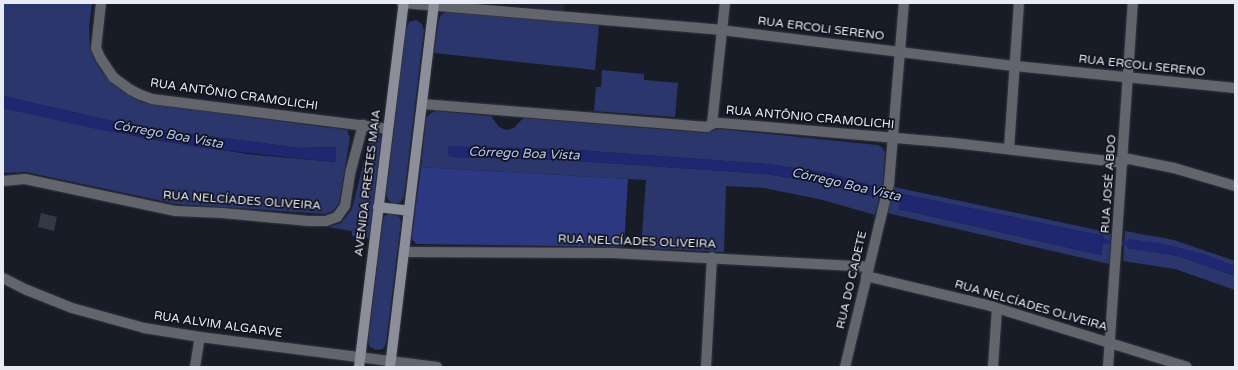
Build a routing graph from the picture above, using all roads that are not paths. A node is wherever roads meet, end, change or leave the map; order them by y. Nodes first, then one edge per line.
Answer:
1 (101, 3) edge
2 (403, 3) edge
3 (725, 3) edge
4 (904, 3) edge
5 (1019, 3) edge
6 (1133, 3) edge
7 (434, 4) edge
8 (487, 6) edge
9 (721, 30) junction
10 (900, 52) junction
11 (1015, 66) junction
12 (1129, 78) junction
13 (1235, 88) edge
14 (422, 104) junction
15 (712, 124) junction
16 (363, 125) junction
17 (388, 129) junction
18 (893, 139) junction
19 (1009, 149) junction
20 (1124, 160) junction
21 (3, 181) edge
22 (1235, 186) edge
23 (378, 207) junction
24 (409, 211) junction
25 (404, 252) junction
26 (712, 257) junction
27 (867, 272) junction
28 (3, 278) edge
29 (997, 308) junction
30 (200, 338) junction
31 (1110, 343) junction
32 (360, 356) junction
33 (390, 364) edge
34 (195, 367) edge
35 (359, 367) edge
36 (437, 367) edge
37 (706, 367) edge
38 (845, 367) edge
39 (993, 367) edge
40 (1108, 367) edge
41 (1187, 367) edge

1 - 16 street, RUA ANTÔNIO CRAMOLICHI
2 - 7 street, RUA ERCOLI SERENO
2 - 17 street, AVENIDA PRESTES MAIA
3 - 9 street
4 - 10 street, RUA DO CADETE
5 - 11 street
6 - 12 street, RUA JOSÉ ABDO
7 - 8 street, RUA ERCOLI SERENO
7 - 14 street
8 - 9 street, RUA ERCOLI SERENO
9 - 10 street, RUA ERCOLI SERENO
9 - 15 street
10 - 11 street, RUA ERCOLI SERENO
10 - 18 street, RUA DO CADETE
11 - 12 street, RUA ERCOLI SERENO
11 - 19 street
12 - 13 street, RUA ERCOLI SERENO
12 - 20 street, RUA JOSÉ ABDO
14 - 15 street, RUA ANTÔNIO CRAMOLICHI
14 - 24 street
15 - 18 street, RUA ANTÔNIO CRAMOLICHI
16 - 17 street, RUA ANTÔNIO CRAMOLICHI
16 - 21 street, RUA NELCÍADES OLIVEIRA
17 - 23 street, AVENIDA PRESTES MAIA
18 - 19 street, RUA ANTÔNIO CRAMOLICHI
18 - 27 street, RUA DO CADETE
19 - 20 street, RUA ANTÔNIO CRAMOLICHI
20 - 22 street, RUA ANTÔNIO CRAMOLICHI
20 - 31 street, RUA JOSÉ ABDO
23 - 24 street
23 - 32 street, AVENIDA PRESTES MAIA
24 - 25 street
25 - 26 street, RUA NELCÍADES OLIVEIRA
25 - 33 street
26 - 27 street, RUA NELCÍADES OLIVEIRA
26 - 37 street
27 - 29 street, RUA NELCÍADES OLIVEIRA
27 - 38 street, RUA DO CADETE
28 - 30 street, RUA ALVIM ALGARVE
29 - 31 street, RUA NELCÍADES OLIVEIRA
29 - 39 street
30 - 32 street, RUA ALVIM ALGARVE
30 - 34 street
31 - 40 street, RUA JOSÉ ABDO
31 - 41 street, RUA NELCÍADES OLIVEIRA
32 - 33 street, RUA ALVIM ALGARVE
32 - 35 street, AVENIDA PRESTES MAIA
33 - 36 street, RUA ALVIM ALGARVE

